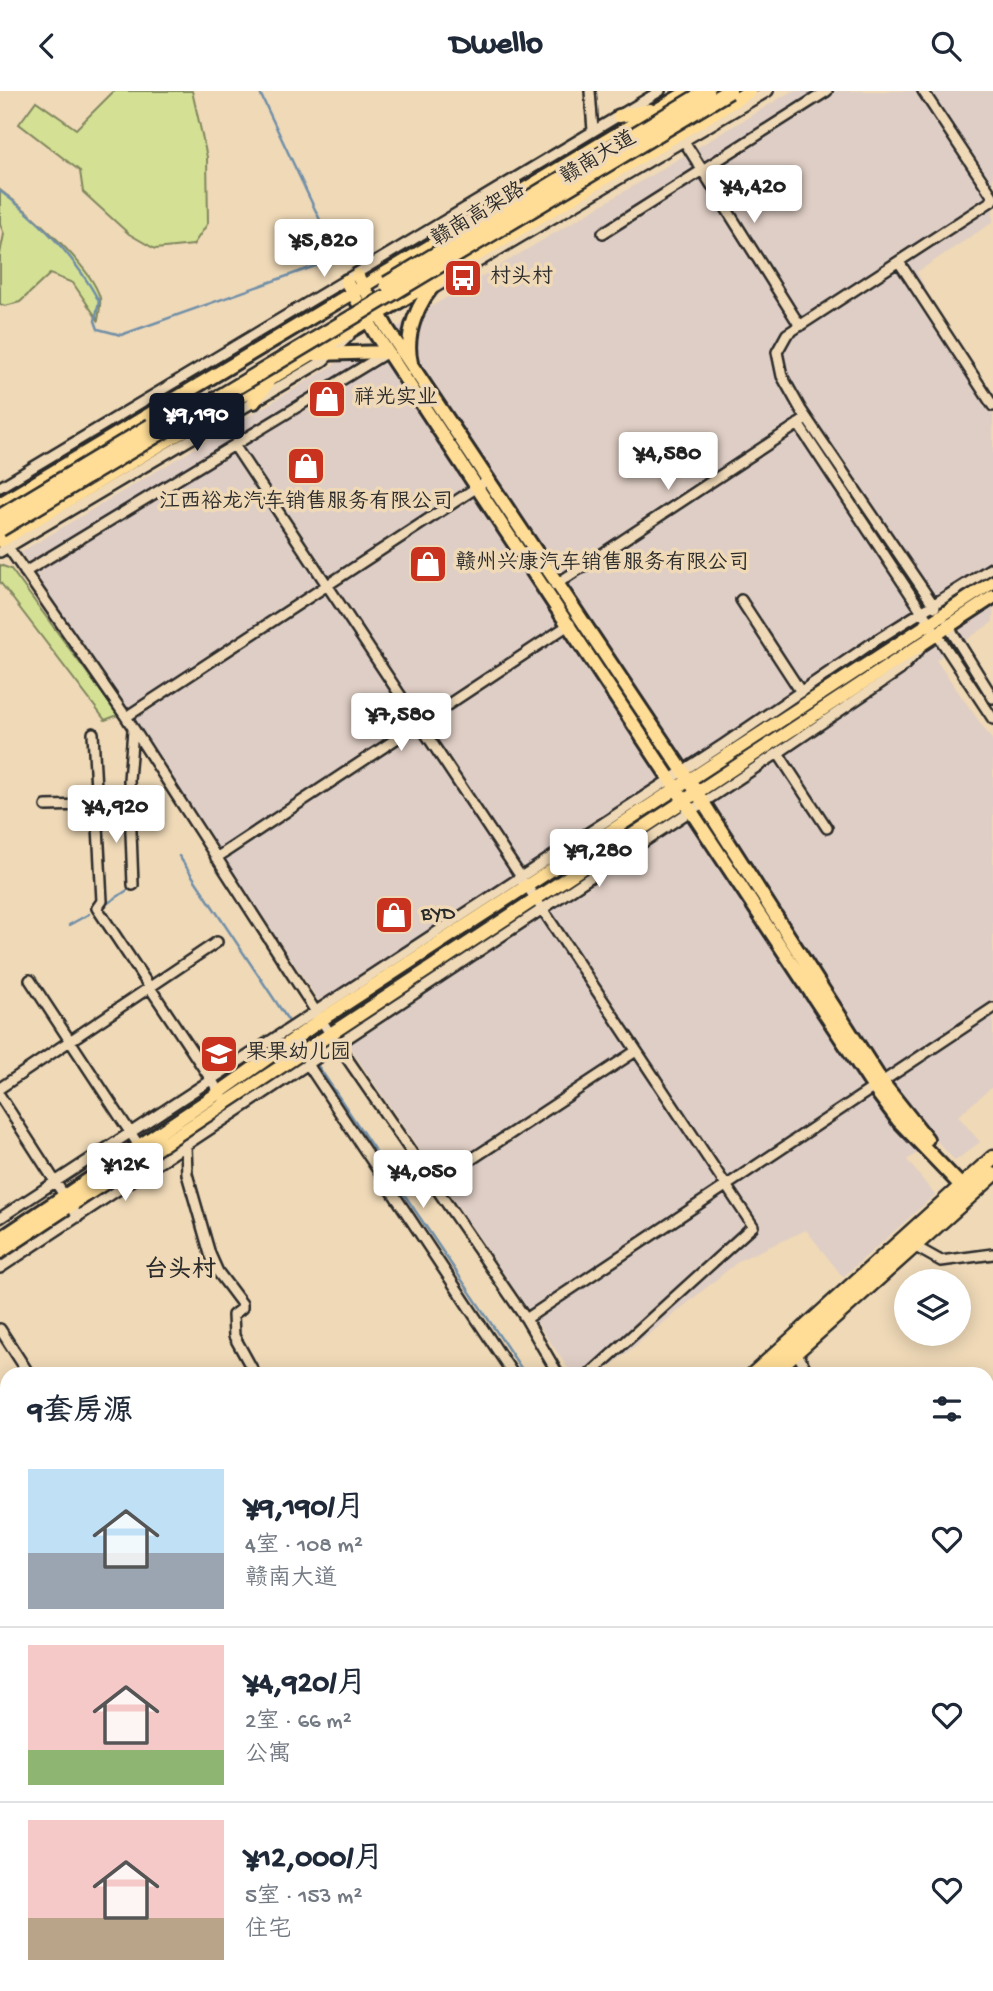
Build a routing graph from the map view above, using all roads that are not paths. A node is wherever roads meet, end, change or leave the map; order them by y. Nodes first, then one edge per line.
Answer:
1 (590, 91) edge
2 (660, 91) edge
3 (689, 91) edge
4 (707, 91) edge
5 (729, 91) edge
6 (750, 91) edge
7 (768, 91) edge
8 (827, 91) edge
9 (923, 91) edge
10 (661, 107) junction
11 (619, 116) junction
12 (593, 131) junction
13 (682, 137) junction
14 (652, 160) joint
15 (703, 171) junction
16 (993, 198) edge
17 (603, 233) dead end
18 (899, 263) junction
19 (455, 268) junction
20 (355, 284) junction
21 (429, 291) junction
22 (372, 316) junction
23 (800, 326) junction
24 (387, 352) junction
25 (332, 353) junction
26 (311, 355) junction
27 (412, 367) junction
28 (271, 377) junction
29 (254, 402) junction
30 (993, 405) edge
31 (807, 418) junction
32 (798, 424) junction
33 (233, 445) junction
34 (482, 484) junction
35 (0, 487) edge
36 (0, 503) edge
37 (0, 517) edge
38 (0, 529) edge
39 (3, 547) edge
40 (993, 567) edge
41 (25, 572) junction
42 (993, 582) edge
43 (327, 586) junction
44 (551, 587) junction
45 (993, 597) edge
46 (741, 600) dead end
47 (936, 618) junction
48 (570, 624) junction
49 (801, 692) junction
50 (993, 698) edge
51 (127, 717) junction
52 (993, 719) edge
53 (419, 724) junction
54 (133, 730) junction
55 (93, 733) dead end
56 (778, 753) junction
57 (686, 775) junction
58 (673, 783) junction
59 (696, 791) junction
60 (704, 802) junction
61 (130, 804) junction
62 (96, 805) junction
63 (687, 805) junction
64 (46, 806) dead end
65 (827, 828) dead end
66 (216, 858) junction
67 (133, 885) dead end
68 (531, 892) junction
69 (217, 942) dead end
70 (30, 980) dead end
71 (150, 987) junction
72 (993, 1008) edge
73 (318, 1015) junction
74 (333, 1038) junction
75 (70, 1041) junction
76 (636, 1051) junction
77 (307, 1063) junction
78 (210, 1078) junction
79 (878, 1085) junction
80 (0, 1088) edge
81 (0, 1096) edge
82 (227, 1103) junction
83 (130, 1131) junction
84 (186, 1146) junction
85 (146, 1156) junction
86 (993, 1158) edge
87 (993, 1175) edge
88 (56, 1183) junction
89 (434, 1184) junction
90 (726, 1186) junction
91 (968, 1189) junction
92 (71, 1206) junction
93 (0, 1219) edge
94 (0, 1239) edge
95 (914, 1246) junction
96 (0, 1252) edge
97 (993, 1254) edge
98 (0, 1268) edge
99 (526, 1319) junction
100 (0, 1329) edge
101 (796, 1352) junction
102 (24, 1367) edge
103 (251, 1367) edge
104 (508, 1367) edge
105 (554, 1367) edge
106 (598, 1367) edge
107 (762, 1367) edge
108 (779, 1367) edge
109 (805, 1367) edge

1 - 12 street
2 - 11 street
3 - 10 main road, 赣南大道
4 - 37 highway, 赣南高架路, bridge
5 - 38 highway, 赣南高架路, bridge
6 - 13 main road, 赣南大道
7 - 13 street
8 - 15 street
9 - 16 street
10 - 11 main road
10 - 20 main road, 赣南大道
11 - 12 street
12 - 20 street
13 - 14 main road
13 - 15 street
13 - 19 main road, 赣南大道
14 - 21 street
15 - 17 street
15 - 23 street
16 - 18 street
18 - 23 street
18 - 30 street
19 - 21 main road
19 - 22 main road, 赣南大道
20 - 22 main road
20 - 35 street
20 - 36 main road, 赣南大道
21 - 22 street
21 - 27 main road
22 - 24 main road
22 - 25 street
22 - 26 main road, 赣南大道
22 - 27 main road
23 - 31 street
24 - 25 main road
24 - 33 street
24 - 34 main road
25 - 26 main road
25 - 29 street
26 - 28 main road, 赣南大道
27 - 34 main road
28 - 29 main road
28 - 39 main road, 赣南大道
29 - 39 street
31 - 32 street
31 - 47 street
32 - 44 street
32 - 47 street
33 - 41 street
33 - 43 street
34 - 43 street
34 - 44 main road
39 - 41 street
40 - 47 street
41 - 51 street
42 - 47 main road
43 - 51 street
43 - 53 street
44 - 48 main road
44 - 57 main road
45 - 47 main road
46 - 49 street
47 - 49 street
47 - 50 street
47 - 52 street
47 - 56 street
47 - 57 main road
47 - 59 main road
48 - 53 street
48 - 58 main road
49 - 57 street
51 - 54 street
53 - 66 street
53 - 68 street
54 - 61 street
54 - 66 street
55 - 62 street
56 - 60 street
56 - 65 street
57 - 58 main road
57 - 59 main road
58 - 63 main road
58 - 68 main road
59 - 60 main road
59 - 63 main road
60 - 63 street
60 - 79 main road
61 - 62 street
61 - 67 street
62 - 64 street
62 - 71 street
63 - 68 main road
63 - 79 main road
66 - 73 street
68 - 73 main road
68 - 74 main road
68 - 76 street
69 - 71 street
70 - 75 street
71 - 75 street
71 - 78 street
72 - 79 street
73 - 74 street
73 - 78 street
73 - 82 main road
74 - 77 street
74 - 82 main road
74 - 89 street
75 - 80 street
75 - 83 street
76 - 89 street
76 - 90 street
77 - 82 street
77 - 104 street
78 - 82 street
78 - 83 street
79 - 90 street
79 - 91 main road
81 - 88 street
82 - 84 street
82 - 85 main road
83 - 85 street
83 - 88 street
84 - 85 street
84 - 103 street
85 - 92 main road
85 - 92 street
86 - 91 highway
87 - 91 highway
88 - 92 street
88 - 93 street
89 - 99 street
90 - 99 street
90 - 106 street
91 - 95 highway
91 - 107 highway
92 - 94 main road
92 - 96 main road
92 - 98 street
95 - 97 street
95 - 101 highway
99 - 105 street
100 - 102 street
101 - 108 highway
101 - 109 street

